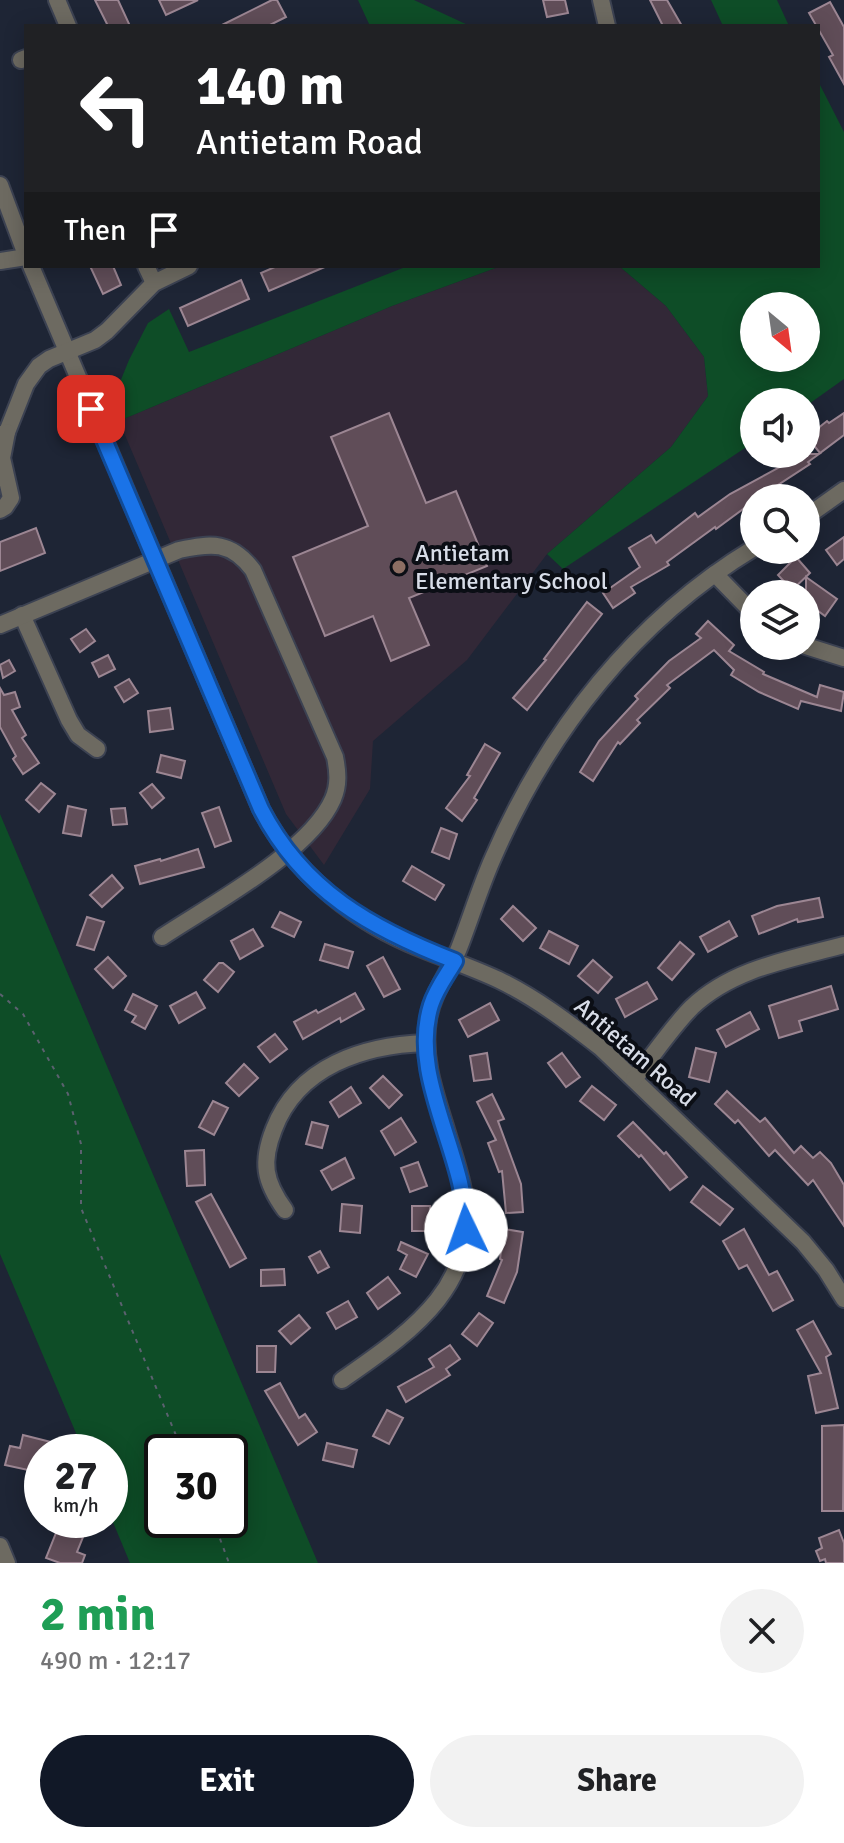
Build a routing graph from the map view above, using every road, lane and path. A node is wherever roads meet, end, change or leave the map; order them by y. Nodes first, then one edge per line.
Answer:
1 (57, 0) edge
2 (601, 0) edge
3 (67, 24) edge
4 (607, 24) edge
5 (0, 185) edge
6 (24, 251) edge
7 (24, 256) edge
8 (0, 261) edge
9 (32, 268) edge
10 (147, 268) edge
11 (182, 268) edge
12 (154, 283) junction
13 (67, 353) junction
14 (4, 433) edge
15 (844, 490) edge
16 (820, 507) edge
17 (0, 510) edge
18 (740, 557) edge
19 (156, 562) junction
20 (715, 574) junction
21 (740, 600) edge
22 (22, 615) junction
23 (0, 625) edge
24 (820, 650) edge
25 (844, 658) edge
26 (97, 749) dead end
27 (288, 853) junction
28 (162, 937) dead end
29 (844, 945) edge
30 (455, 961) junction
31 (0, 994) edge
32 (426, 1043) junction
33 (634, 1079) junction
34 (285, 1210) dead end
35 (844, 1299) edge
36 (342, 1380) dead end
37 (175, 1434) edge
38 (220, 1538) edge
39 (0, 1546) edge
40 (7, 1563) edge
41 (229, 1563) edge

1 - 3 street
2 - 4 street
5 - 6 street
7 - 8 street
9 - 13 street, Antietam Road
10 - 12 street
11 - 12 street
12 - 13 street
13 - 14 street
13 - 19 street, Antietam Road
14 - 17 street
15 - 16 street
18 - 20 street
19 - 22 street
19 - 27 street, Antietam Road
19 - 27 street
20 - 21 street
20 - 30 street
22 - 23 street
22 - 26 street
24 - 25 street
27 - 28 street
27 - 30 street, Antietam Road
29 - 33 street
30 - 32 street
30 - 33 street, Antietam Road
31 - 37 path
32 - 34 street
32 - 36 street
33 - 35 street, Antietam Road
38 - 41 path
39 - 40 street

